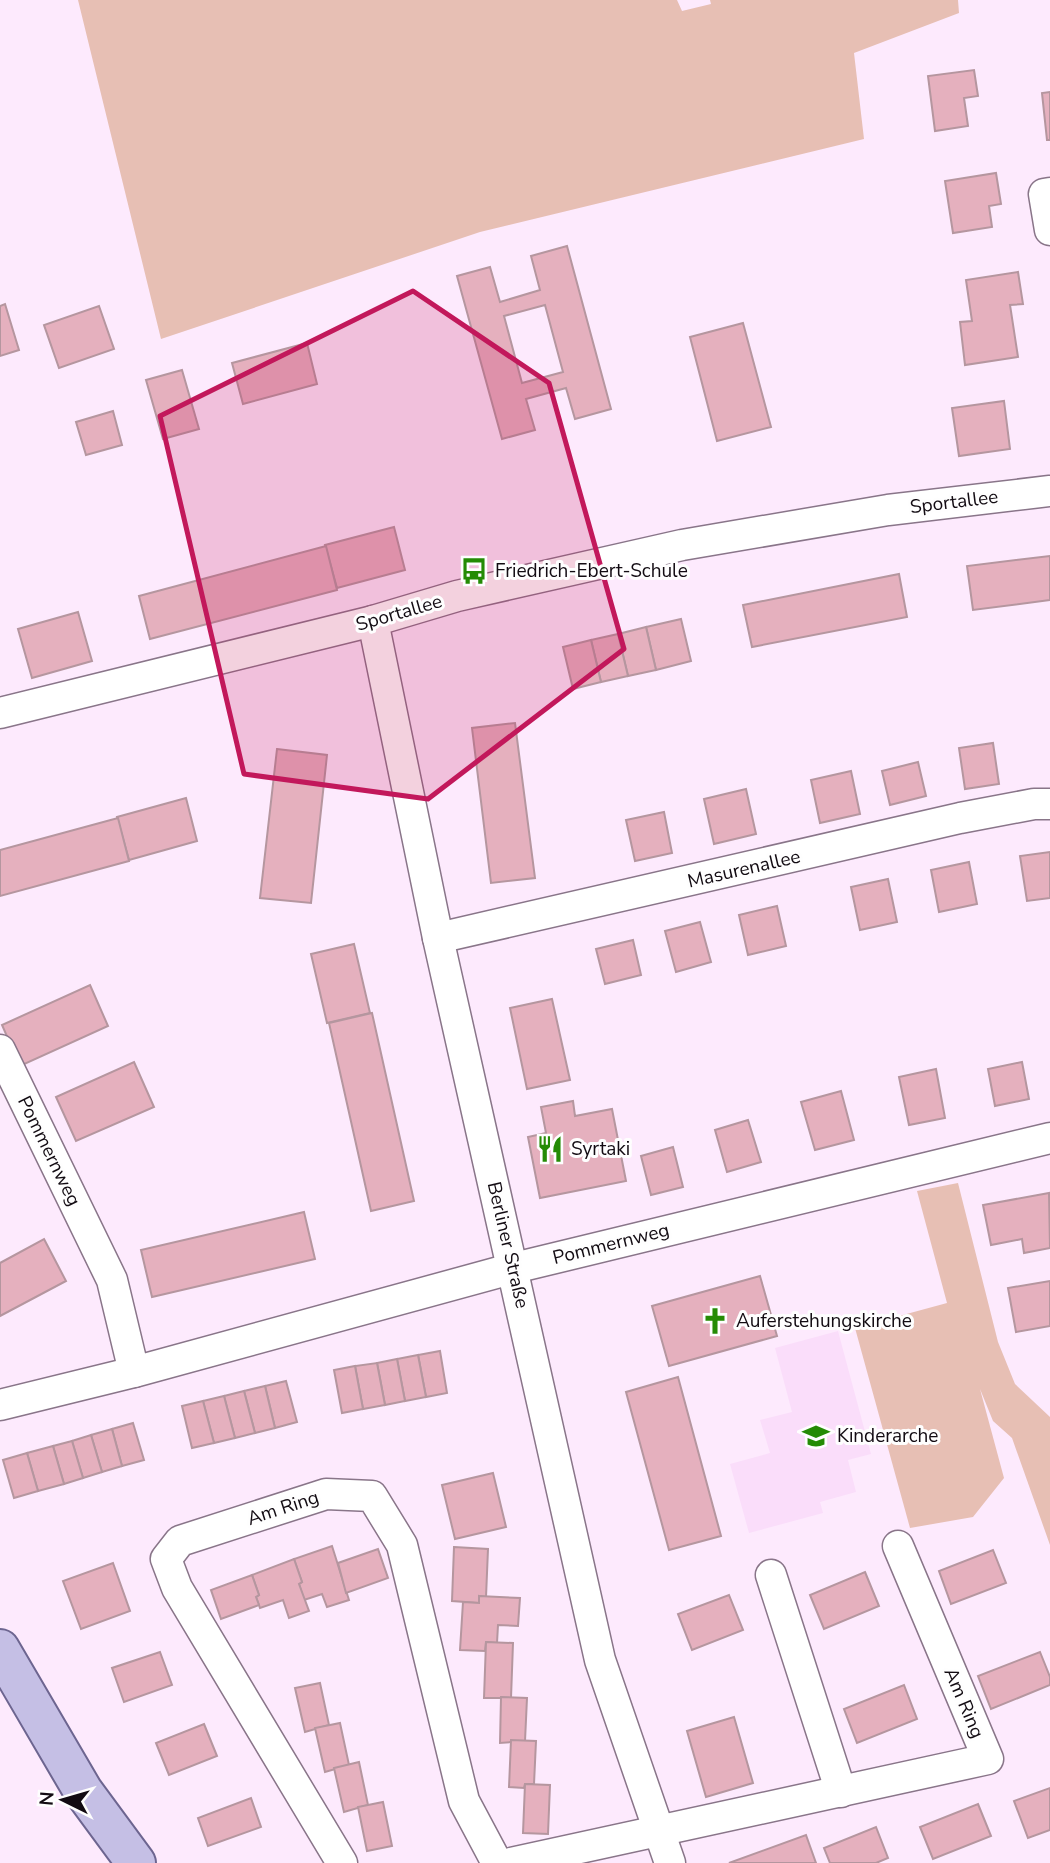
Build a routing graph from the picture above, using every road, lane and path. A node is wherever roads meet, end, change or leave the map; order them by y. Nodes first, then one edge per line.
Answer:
1 (1050, 193) edge
2 (1050, 230) edge
3 (1050, 491) edge
4 (373, 621) junction
5 (0, 713) edge
6 (1050, 804) edge
7 (438, 938) junction
8 (0, 1050) edge
9 (1050, 1138) edge
10 (514, 1268) junction
11 (134, 1372) junction
12 (0, 1405) edge
13 (898, 1546) dead end
14 (771, 1575) dead end
15 (0, 1649) edge
16 (841, 1792) junction
17 (657, 1830) junction
18 (135, 1863) edge
19 (342, 1863) edge
20 (497, 1863) edge
21 (511, 1863) edge
22 (670, 1863) edge

1 - 2 street
3 - 4 street, Sportallee
4 - 5 street, Sportallee
4 - 7 street, Berliner Straße
6 - 7 street, Masurenallee
7 - 10 street, Berliner Straße
8 - 11 street, Pommernweg
9 - 10 street, Pommernweg
10 - 11 street, Pommernweg
10 - 17 street, Berliner Straße
11 - 12 street, Pommernweg
13 - 16 street, Am Ring
14 - 16 street
15 - 18 main road
16 - 17 street, Am Ring
17 - 21 street, Am Ring
17 - 22 street, Berliner Straße
19 - 20 street, Am Ring

